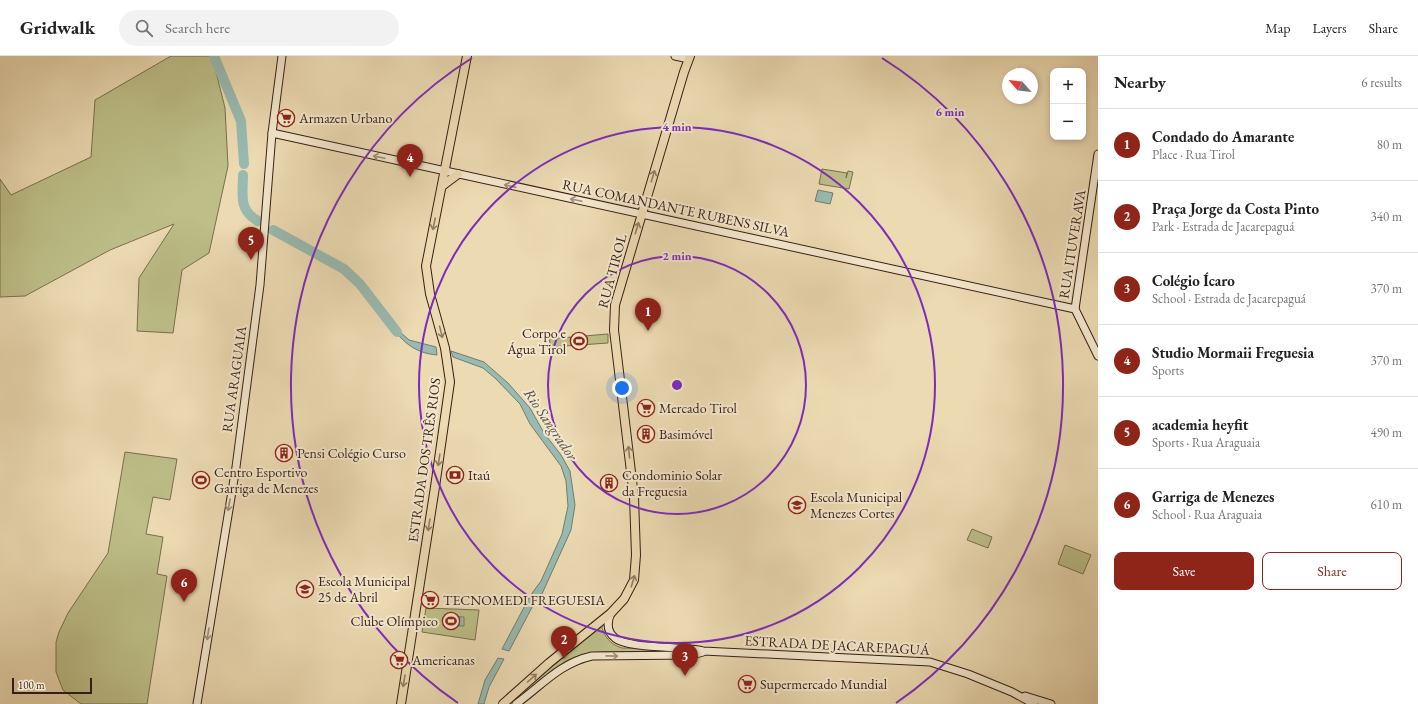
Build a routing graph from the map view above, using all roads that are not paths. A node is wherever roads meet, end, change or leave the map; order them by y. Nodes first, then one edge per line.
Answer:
1 (282, 56) edge
2 (467, 56) edge
3 (674, 56) edge
4 (690, 58) edge
5 (272, 133) junction
6 (1098, 154) edge
7 (445, 171) junction
8 (458, 174) junction
9 (442, 186) junction
10 (642, 213) junction
11 (1075, 309) junction
12 (1098, 356) edge
13 (611, 613) junction
14 (704, 652) junction
15 (1012, 692) junction
16 (197, 704) edge
17 (401, 704) edge
18 (503, 704) edge
19 (516, 704) edge
20 (1034, 704) edge
21 (1051, 704) edge

1 - 5 street, RUA ARAGUAIA
2 - 7 main road, ESTRADA DOS TRÊS RIOS
3 - 4 street
10 -> 4 main road, RUA TIROL
7 -> 5 street, RUA COMANDANTE RUBENS SILVA
5 -> 16 street, RUA ARAGUAIA
6 - 11 street, RUA ITUVERAVA
7 - 8 street, RUA COMANDANTE RUBENS SILVA
7 - 9 main road, ESTRADA DOS TRÊS RIOS
8 - 9 main road
10 -> 8 street, RUA COMANDANTE RUBENS SILVA
9 -> 17 main road, ESTRADA DOS TRÊS RIOS
10 - 11 street, RUA COMANDANTE RUBENS SILVA
13 -> 10 main road, RUA TIROL
11 - 12 street, RUA ITUVERAVA
13 - 14 street, ESTRADA DE JACAREPAGUÁ
18 -> 13 main road
14 - 15 street, ESTRADA DE JACAREPAGUÁ
19 -> 14 street, ESTRADA DE JACAREPAGUÁ
15 - 20 street, ESTRADA DE JACAREPAGUÁ
15 - 21 street, ESTRADA DE JACAREPAGUÁ

